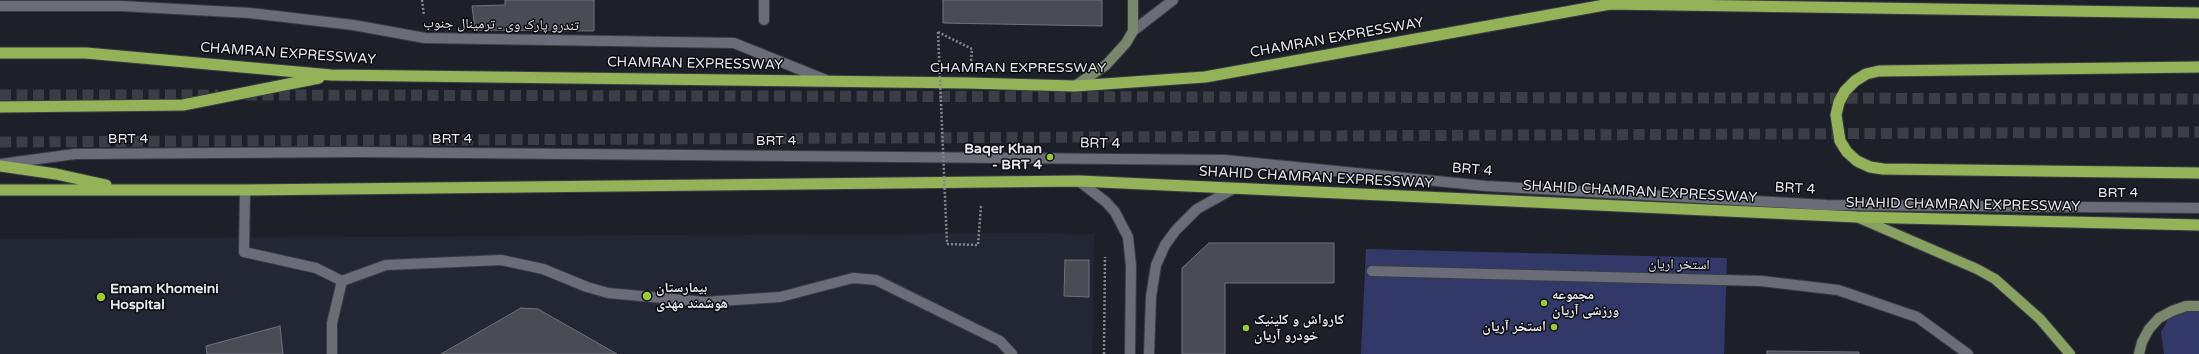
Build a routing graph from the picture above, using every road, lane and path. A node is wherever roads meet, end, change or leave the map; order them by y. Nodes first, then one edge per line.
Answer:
1 (764, 0) edge
2 (1133, 0) edge
3 (1173, 0) edge
4 (1607, 2) edge
5 (0, 6) edge
6 (2199, 13) edge
7 (764, 20) dead end
8 (1133, 31) junction
9 (972, 49) dead end
10 (0, 53) edge
11 (2199, 67) edge
12 (331, 75) junction
13 (828, 81) junction
14 (1075, 86) junction
15 (0, 107) edge
16 (943, 156) junction
17 (0, 165) edge
18 (2199, 173) edge
19 (1079, 181) junction
20 (982, 183) junction
21 (0, 190) edge
22 (128, 190) junction
23 (245, 190) junction
24 (1232, 190) junction
25 (2199, 208) edge
26 (1857, 217) junction
27 (2199, 225) edge
28 (1106, 255) dead end
29 (1372, 271) dead end
30 (342, 281) junction
31 (2199, 306) edge
32 (332, 354) edge
33 (1012, 354) edge
34 (1104, 354) edge
35 (1130, 354) edge
36 (1149, 354) edge
37 (1968, 354) edge
38 (2070, 354) edge
39 (2139, 354) edge

1 - 7 street
2 - 8 main road
3 - 8 street
4 - 6 highway, CHAMRAN EXPRESSWAY
4 - 14 highway, CHAMRAN EXPRESSWAY
5 - 13 street, تندرو پارک وی ـ ترمینال جنوب
8 - 14 main road
9 - 16 path, bridge
10 - 12 highway, CHAMRAN EXPRESSWAY
11 - 18 highway
12 - 13 highway, CHAMRAN EXPRESSWAY
12 - 15 highway
13 - 14 highway, CHAMRAN EXPRESSWAY
16 - 17 street, BRT 4
16 - 20 path, bridge
16 - 25 street, BRT 4
17 - 22 highway
19 - 20 highway
19 - 24 highway, SHAHID CHAMRAN EXPRESSWAY
19 - 35 street
20 - 23 highway
21 - 22 highway
22 - 23 highway
23 - 30 street
24 - 26 highway, SHAHID CHAMRAN EXPRESSWAY
24 - 36 street
26 - 27 highway, SHAHID CHAMRAN EXPRESSWAY
26 - 38 main road
28 - 34 path
29 - 37 street, استخر اریان
30 - 32 street
30 - 33 street
31 - 39 main road

